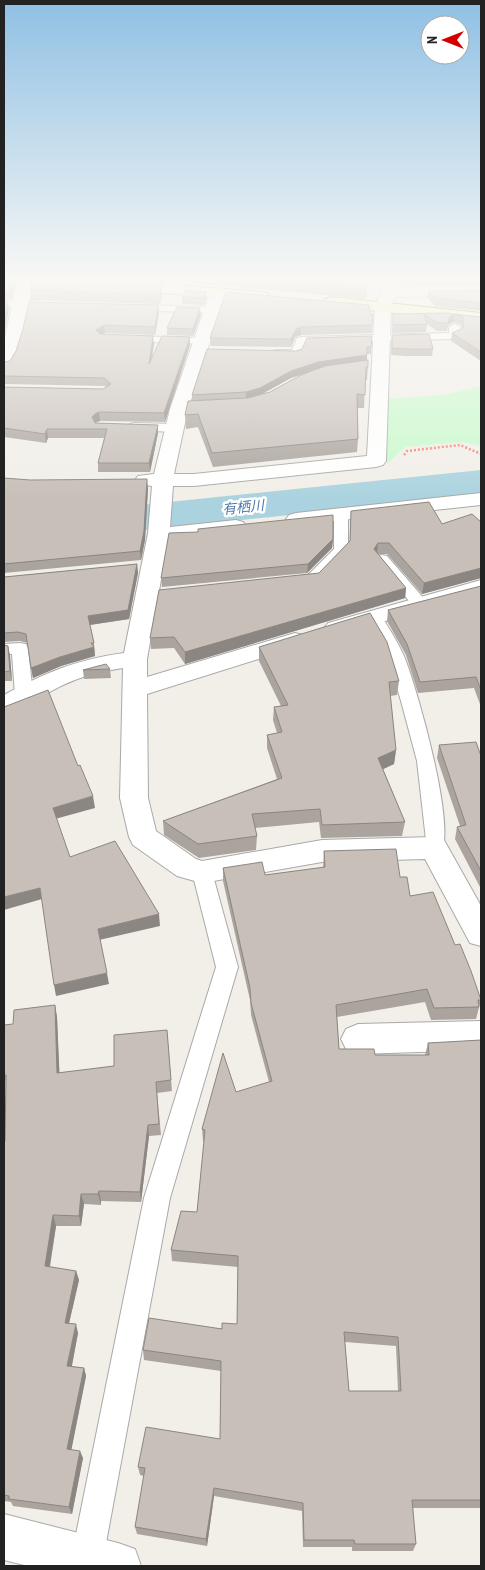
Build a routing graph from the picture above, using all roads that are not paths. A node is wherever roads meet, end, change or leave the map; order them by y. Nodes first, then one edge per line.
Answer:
1 (9, 352) edge
2 (201, 352) edge
3 (275, 352) edge
4 (296, 352) edge
5 (378, 352) edge
6 (4, 364) edge
7 (118, 427) edge
8 (175, 428) junction
9 (124, 480) edge
10 (163, 480) junction
11 (481, 499) edge
12 (341, 514) junction
13 (159, 534) junction
14 (382, 558) edge
15 (283, 582) edge
16 (481, 587) edge
17 (420, 604) junction
18 (374, 616) junction
19 (4, 649) edge
20 (134, 658) junction
21 (135, 689) junction
22 (14, 700) edge
23 (434, 848) junction
24 (202, 872) junction
25 (481, 934) edge
26 (481, 1034) edge
27 (358, 1039) dead end
28 (4, 1537) edge
29 (103, 1563) edge

1 - 6 street
2 - 8 street
3 - 4 lane
5 - 10 street
7 - 8 lane
8 - 10 street
9 - 10 street
10 - 13 street
11 - 12 street
12 - 13 street
12 - 15 lane
13 - 20 street
14 - 17 lane
16 - 17 street
17 - 18 street
18 - 21 street
18 - 23 lane
19 - 22 lane
20 - 21 street
20 - 22 street
21 - 24 street
23 - 24 street
23 - 25 street
24 - 29 lane
26 - 27 street
28 - 29 street

